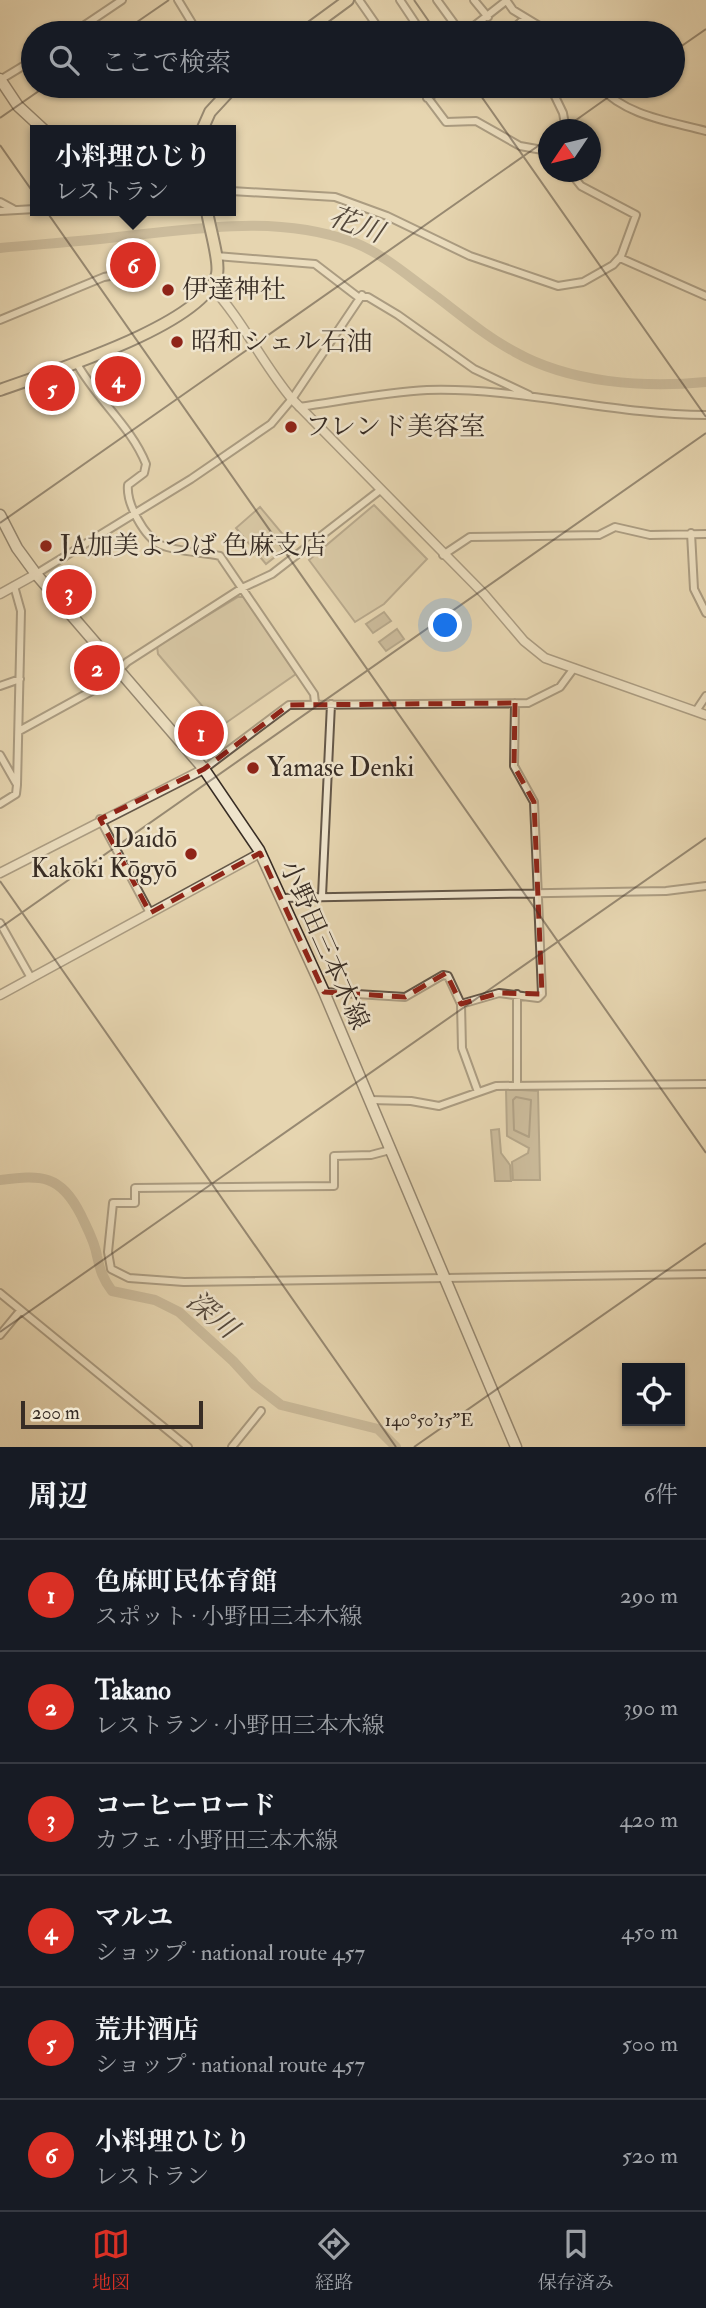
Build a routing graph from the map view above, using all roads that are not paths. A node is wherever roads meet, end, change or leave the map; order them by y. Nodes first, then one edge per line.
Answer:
1 (122, 0) edge
2 (178, 0) edge
3 (348, 0) edge
4 (359, 0) edge
5 (400, 0) edge
6 (437, 0) edge
7 (474, 0) edge
8 (506, 0) edge
9 (488, 17) junction
10 (525, 18) junction
11 (91, 21) edge
12 (191, 21) edge
13 (319, 21) edge
14 (374, 21) edge
15 (414, 21) edge
16 (454, 21) edge
17 (482, 21) edge
18 (522, 21) edge
19 (530, 21) edge
20 (21, 67) edge
21 (0, 80) edge
22 (222, 98) edge
23 (556, 98) edge
24 (613, 98) edge
25 (427, 99) edge
26 (564, 119) edge
27 (39, 125) edge
28 (204, 125) edge
29 (706, 131) edge
30 (538, 149) edge
31 (578, 182) edge
32 (236, 191) edge
33 (0, 202) edge
34 (13, 209) junction
35 (30, 209) edge
36 (0, 211) edge
37 (208, 216) edge
38 (215, 256) junction
39 (620, 258) junction
40 (127, 273) dead end
41 (211, 286) junction
42 (362, 295) junction
43 (706, 296) edge
44 (0, 320) edge
45 (76, 362) junction
46 (0, 390) edge
47 (534, 397) junction
48 (292, 399) junction
49 (299, 407) junction
50 (706, 415) edge
51 (379, 491) junction
52 (135, 514) junction
53 (0, 516) edge
54 (691, 533) junction
55 (706, 534) edge
56 (443, 555) junction
57 (36, 574) junction
58 (14, 586) junction
59 (242, 588) junction
60 (0, 594) edge
61 (706, 613) edge
62 (575, 668) junction
63 (119, 671) junction
64 (20, 679) junction
65 (0, 685) edge
66 (706, 696) edge
67 (515, 702) junction
68 (315, 703) junction
69 (331, 704) junction
70 (696, 712) junction
71 (706, 715) edge
72 (19, 731) junction
73 (0, 755) edge
74 (204, 769) junction
75 (17, 785) junction
76 (0, 804) edge
77 (100, 819) junction
78 (260, 853) junction
79 (0, 873) edge
80 (706, 886) edge
81 (536, 893) junction
82 (322, 896) junction
83 (281, 898) junction
84 (150, 913) junction
85 (0, 923) edge
86 (31, 978) junction
87 (324, 992) junction
88 (517, 994) junction
89 (0, 995) edge
90 (461, 1004) junction
91 (706, 1084) edge
92 (517, 1086) junction
93 (478, 1092) junction
94 (369, 1101) junction
95 (390, 1150) junction
96 (706, 1274) edge
97 (443, 1278) junction
98 (0, 1293) edge
99 (20, 1311) junction
100 (0, 1335) edge
101 (261, 1411) dead end
102 (188, 1447) edge
103 (232, 1447) edge
104 (516, 1447) edge

1 - 11 street
2 - 12 street
3 - 13 highway
4 - 14 street
5 - 15 street
6 - 16 street
7 - 9 street
8 - 9 street
8 - 10 street
9 - 17 street
10 - 18 street
10 - 19 street
20 - 21 street
21 - 27 main road
22 - 28 highway
23 - 26 street
24 - 29 street
25 - 30 street
31 - 39 street
32 - 39 street
33 - 34 street
34 - 35 street
34 - 36 street
37 - 38 highway
38 - 41 highway
38 - 42 street
39 - 43 street
40 - 44 street
41 - 45 highway
41 - 48 street
42 - 47 street
42 - 48 street
45 - 46 highway
45 - 52 street
47 - 49 street
47 - 50 street
48 - 49 street
48 - 52 street
49 - 51 street
51 - 56 street
51 - 59 street
52 - 57 street
52 - 59 street
53 - 57 main road, 小野田三本木線
54 - 55 street
54 - 56 street
54 - 61 street
56 - 62 street
57 - 58 street
57 - 63 main road, 小野田三本木線
58 - 60 street
58 - 64 street
59 - 63 street
59 - 68 street
62 - 67 street
62 - 70 street
63 - 72 street
63 - 74 main road, 小野田三本木線
64 - 65 street
64 - 72 street
66 - 70 street
67 - 69 street
67 - 81 street
68 - 69 street
68 - 74 street
69 - 82 street
70 - 71 street
72 - 75 street
73 - 75 street
74 - 77 street
74 - 78 main road, 小野田三本木線
75 - 76 street
77 - 79 street
77 - 84 street
78 - 83 main road, 小野田三本木線
78 - 84 street
80 - 81 street
81 - 82 street
81 - 88 street
82 - 83 street
83 - 87 main road, 小野田三本木線
84 - 86 street
85 - 86 street
86 - 89 street
87 - 90 street
87 - 94 main road, 小野田三本木線
88 - 90 street
88 - 92 street
90 - 93 street
91 - 92 street
92 - 93 street
93 - 94 street
94 - 95 main road, 小野田三本木線
95 - 97 main road, 小野田三本木線
95 - 97 street
96 - 97 street
97 - 104 main road, 小野田三本木線
98 - 99 street
99 - 100 street
99 - 102 street
101 - 103 street

